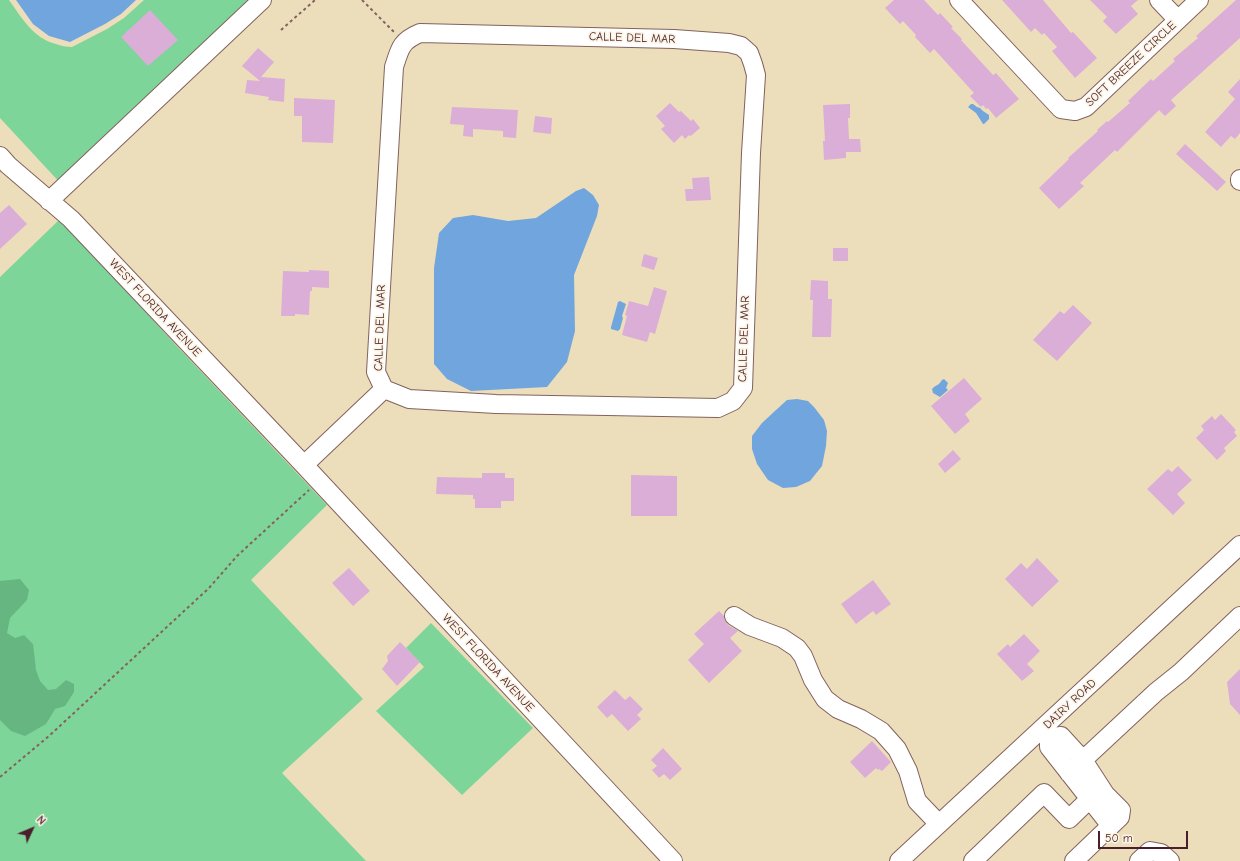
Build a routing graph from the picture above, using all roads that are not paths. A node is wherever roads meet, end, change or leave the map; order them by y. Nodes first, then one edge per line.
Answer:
1 (262, 0) edge
2 (959, 0) edge
3 (1159, 0) edge
4 (1199, 0) edge
5 (1178, 20) junction
6 (3, 165) edge
7 (49, 201) junction
8 (384, 389) junction
9 (304, 465) junction
10 (1240, 545) edge
11 (734, 616) dead end
12 (1240, 616) edge
13 (1046, 733) junction
14 (1083, 760) junction
15 (1069, 773) junction
16 (1096, 794) junction
17 (939, 824) junction
18 (673, 861) edge
19 (899, 861) edge
20 (973, 861) edge
21 (1074, 861) edge
22 (1140, 861) edge
23 (1170, 861) edge

1 - 7 street
2 - 5 street, SOFT BREEZE CIRCLE
3 - 5 street
4 - 5 street, SOFT BREEZE CIRCLE
6 - 7 street, WEST FLORIDA AVENUE
7 - 9 street, WEST FLORIDA AVENUE
8 - 8 street, CALLE DEL MAR
8 - 9 street
9 - 18 street, WEST FLORIDA AVENUE
10 - 13 street, DAIRY ROAD
11 - 17 street
12 - 14 street
13 - 14 street
13 - 15 street
13 - 17 street, DAIRY ROAD
14 - 15 street
14 - 16 street
15 - 16 street
16 - 20 street
16 - 21 street
17 - 19 street, DAIRY ROAD
22 - 23 street

